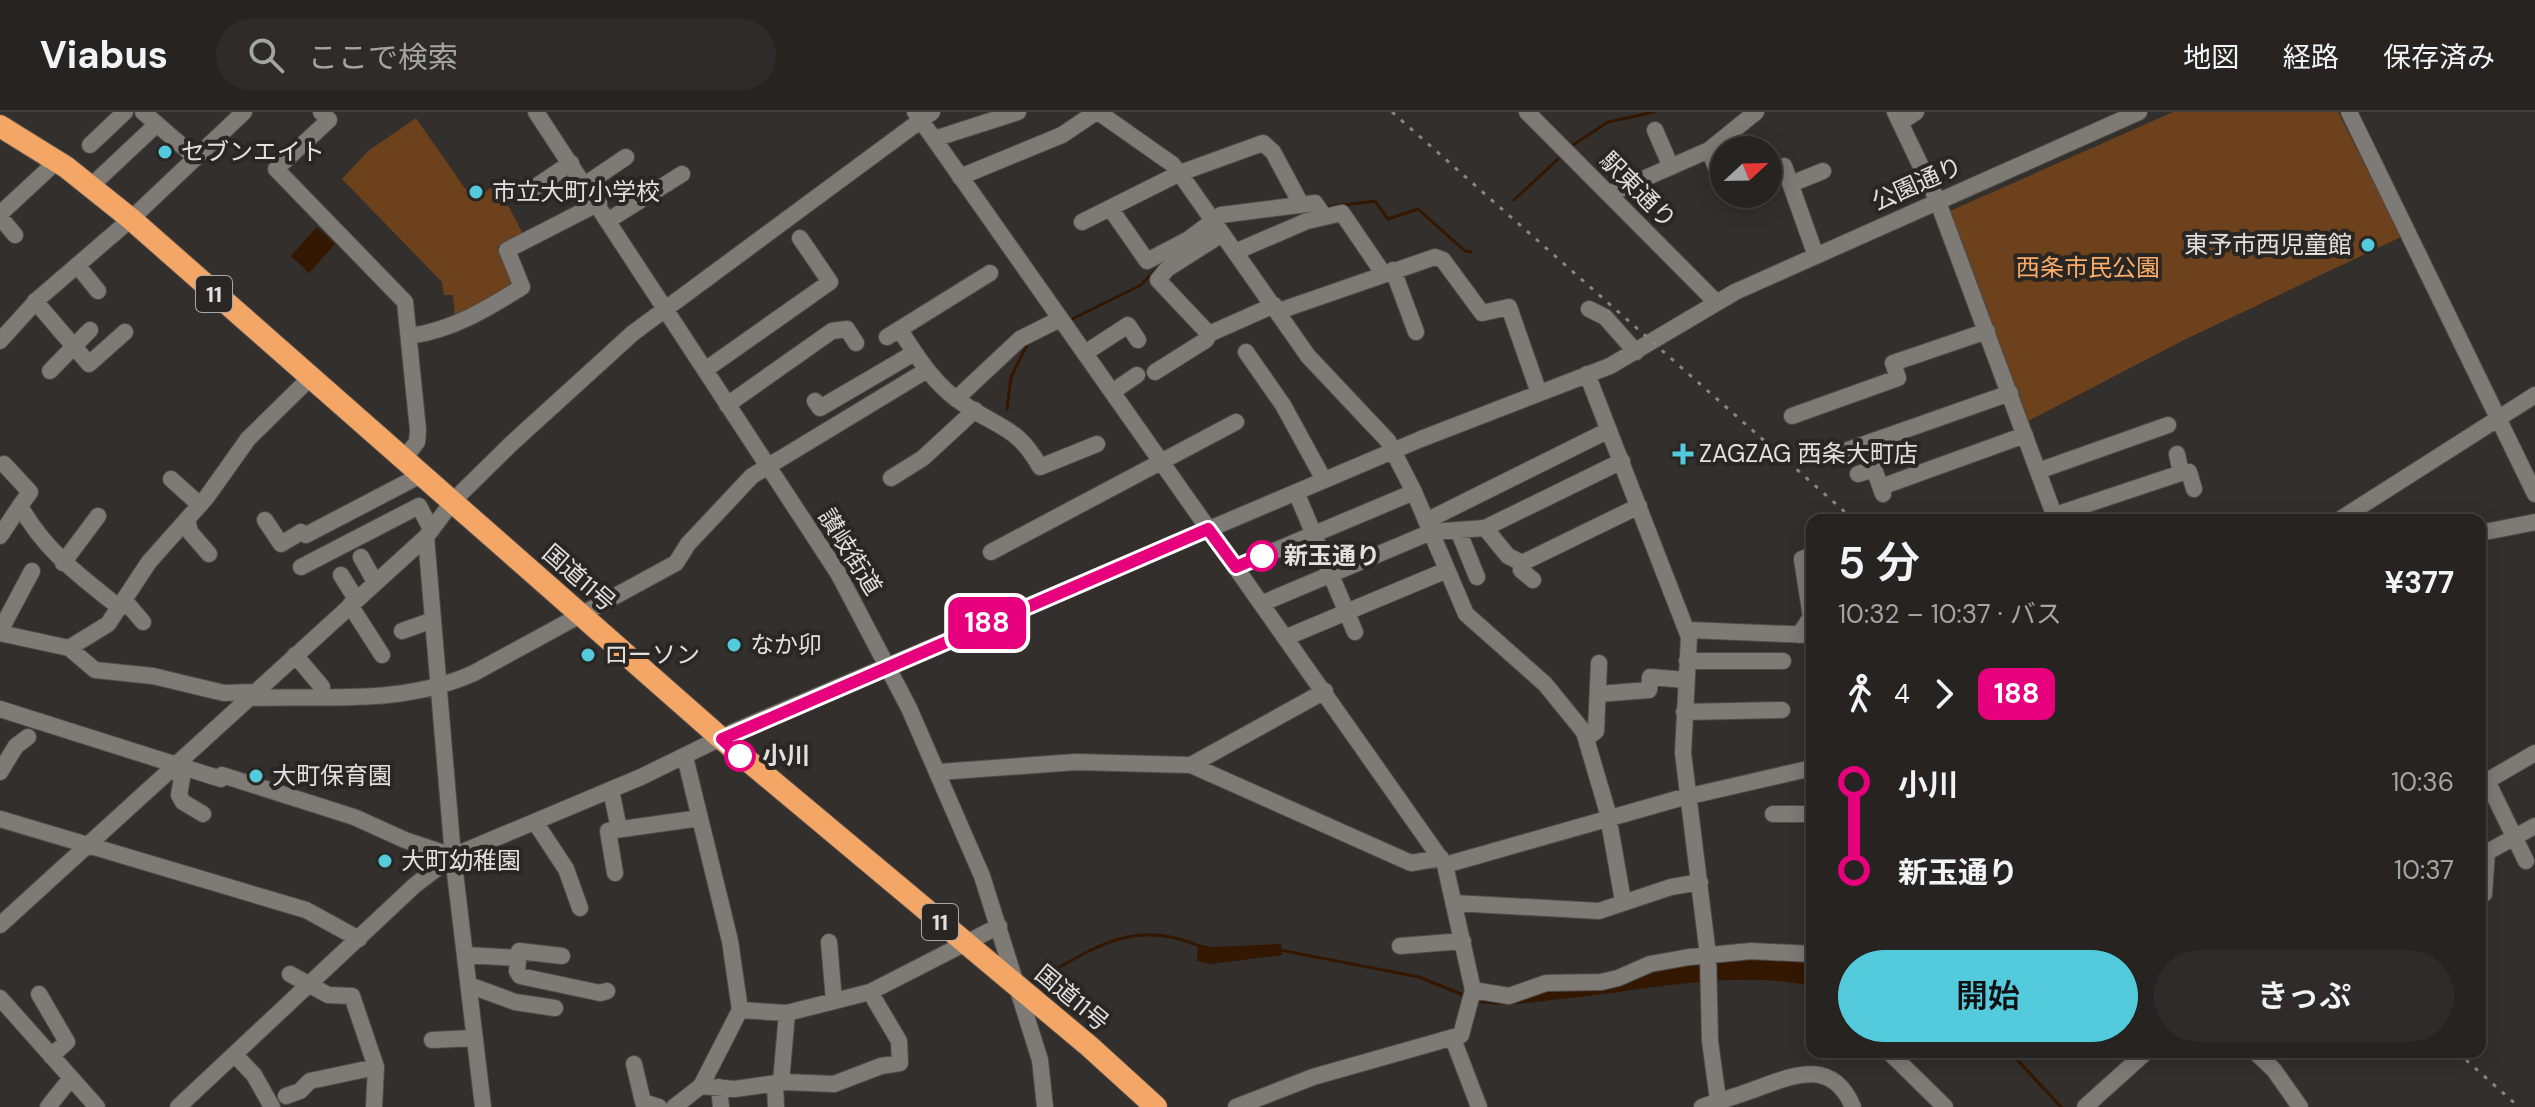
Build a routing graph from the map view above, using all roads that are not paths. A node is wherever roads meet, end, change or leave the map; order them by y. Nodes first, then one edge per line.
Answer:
1 (125, 112) edge
2 (143, 112) edge
3 (244, 112) edge
4 (321, 112) edge
5 (1018, 112) edge
6 (1097, 112) edge
7 (1756, 112) edge
8 (1916, 112) edge
9 (2137, 112) edge
10 (2349, 112) edge
11 (1530, 113) edge
12 (544, 115) edge
13 (923, 115) edge
14 (1898, 117) edge
15 (157, 124) junction
16 (0, 126) edge
17 (1655, 130) dead end
18 (934, 139) junction
19 (90, 145) dead end
20 (1709, 150) joint
21 (626, 157) dead end
22 (196, 158) junction
23 (57, 161) junction
24 (571, 163) junction
25 (1784, 166) dead end
26 (1671, 167) junction
27 (1823, 171) dead end
28 (1180, 173) junction
29 (682, 174) dead end
30 (960, 177) junction
31 (586, 184) junction
32 (1791, 184) junction
33 (91, 186) junction
34 (528, 192) dead end
35 (1609, 194) junction
36 (1938, 202) junction
37 (599, 203) junction
38 (1110, 208) junction
39 (1316, 209) junction
40 (0, 215) edge
41 (131, 219) junction
42 (609, 220) junction
43 (1082, 222) dead end
44 (1217, 226) junction
45 (15, 235) dead end
46 (800, 238) dead end
47 (1235, 252) junction
48 (1816, 256) junction
49 (77, 265) junction
50 (1388, 272) junction
51 (990, 273) dead end
52 (98, 291) dead end
53 (35, 301) junction
54 (1715, 301) junction
55 (1276, 308) junction
56 (666, 309) junction
57 (1589, 309) dead end
58 (1064, 323) junction
59 (90, 330) dead end
60 (1987, 331) junction
61 (125, 332) dead end
62 (1416, 332) dead end
63 (1209, 334) junction
64 (409, 336) junction
65 (1138, 340) dead end
66 (0, 341) edge
67 (856, 343) dead end
68 (74, 346) junction
69 (1246, 352) dead end
70 (1636, 352) junction
71 (914, 353) junction
72 (1085, 353) junction
73 (705, 370) junction
74 (927, 370) junction
75 (50, 371) dead end
76 (1155, 372) dead end
77 (1587, 374) junction
78 (1137, 375) dead end
79 (310, 378) junction
80 (1112, 392) junction
81 (1539, 393) junction
82 (2010, 393) junction
83 (2535, 395) edge
84 (956, 399) junction
85 (815, 401) dead end
86 (727, 405) junction
87 (975, 410) junction
88 (1792, 416) dead end
89 (2498, 419) junction
90 (1236, 422) dead end
91 (2168, 425) dead end
92 (1609, 430) junction
93 (2025, 435) junction
94 (1097, 444) dead end
95 (1392, 451) junction
96 (2177, 454) dead end
97 (1825, 458) dead end
98 (1622, 461) junction
99 (4, 464) dead end
100 (1163, 464) junction
101 (767, 466) junction
102 (410, 468) junction
103 (2038, 471) junction
104 (2181, 473) junction
105 (1858, 474) dead end
106 (891, 478) dead end
107 (171, 479) dead end
108 (1324, 480) junction
109 (2194, 489) dead end
110 (1296, 492) junction
111 (1414, 492) junction
112 (2535, 494) edge
113 (453, 501) junction
114 (200, 505) junction
115 (20, 506) junction
116 (1639, 506) junction
117 (2054, 514) edge
118 (2067, 514) edge
119 (2348, 514) edge
120 (98, 516) dead end
121 (187, 519) junction
122 (265, 520) dead end
123 (2535, 522) edge
124 (1429, 527) junction
125 (1485, 528) junction
126 (1208, 529) junction
127 (1458, 530) junction
128 (2486, 532) edge
129 (428, 533) junction
130 (1314, 534) junction
131 (0, 536) edge
132 (991, 552) dead end
133 (209, 554) dead end
134 (361, 557) dead end
135 (1806, 557) edge
136 (63, 563) junction
137 (1522, 563) junction
138 (301, 567) dead end
139 (1236, 567) junction
140 (1447, 570) junction
141 (32, 571) dead end
142 (1331, 574) junction
143 (341, 575) dead end
144 (1477, 577) dead end
145 (1533, 580) dead end
146 (375, 582) junction
147 (1806, 585) edge
148 (353, 602) junction
149 (1263, 603) junction
150 (123, 604) junction
151 (1347, 612) junction
152 (580, 613) junction
153 (433, 620) junction
154 (143, 622) dead end
155 (1688, 630) junction
156 (402, 631) dead end
157 (0, 632) edge
158 (1355, 632) dead end
159 (1806, 635) edge
160 (1287, 637) junction
161 (69, 648) junction
162 (295, 655) junction
163 (382, 655) dead end
164 (1687, 661) junction
165 (1783, 661) dead end
166 (1599, 663) dead end
167 (887, 666) junction
168 (1686, 680) junction
169 (439, 686) junction
170 (322, 687) dead end
171 (1325, 691) junction
172 (1598, 694) junction
173 (251, 695) junction
174 (1269, 699) dead end
175 (0, 709) edge
176 (1782, 710) dead end
177 (1684, 712) junction
178 (1278, 716) junction
179 (28, 737) dead end
180 (722, 739) junction
181 (1586, 739) junction
182 (2535, 753) edge
183 (685, 757) junction
184 (1191, 765) junction
185 (174, 766) junction
186 (1806, 769) edge
187 (0, 772) edge
188 (939, 772) junction
189 (2486, 783) edge
190 (2486, 788) edge
191 (611, 790) junction
192 (1688, 798) junction
193 (203, 814) dead end
194 (1773, 814) dead end
195 (1806, 814) edge
196 (700, 818) junction
197 (0, 819) edge
198 (1608, 819) junction
199 (535, 822) junction
200 (2535, 826) edge
201 (619, 829) junction
202 (2513, 838) junction
203 (87, 845) junction
204 (2486, 853) edge
205 (453, 856) junction
206 (1443, 861) junction
207 (2526, 861) dead end
208 (615, 873) dead end
209 (1700, 882) junction
210 (1623, 901) junction
211 (1454, 903) junction
212 (580, 908) dead end
213 (0, 925) edge
214 (999, 926) junction
215 (359, 939) junction
216 (1463, 941) junction
217 (829, 942) dead end
218 (966, 944) junction
219 (1400, 946) dead end
220 (1806, 954) edge
221 (465, 955) junction
222 (562, 956) dead end
223 (1708, 957) junction
224 (518, 958) junction
225 (290, 974) dead end
226 (469, 985) junction
227 (311, 986) junction
228 (1020, 988) junction
229 (607, 991) dead end
230 (870, 992) junction
231 (39, 994) dead end
232 (1472, 995) junction
233 (0, 998) edge
234 (834, 1001) junction
235 (555, 1008) dead end
236 (740, 1010) junction
237 (787, 1013) junction
238 (475, 1038) junction
239 (1453, 1039) junction
240 (432, 1040) dead end
241 (51, 1056) junction
242 (236, 1056) junction
243 (1895, 1058) edge
244 (2139, 1058) edge
245 (2261, 1058) edge
246 (634, 1064) dead end
247 (376, 1067) junction
248 (71, 1078) junction
249 (778, 1083) junction
250 (701, 1086) junction
251 (719, 1087) junction
252 (286, 1096) dead end
253 (1713, 1105) edge
254 (48, 1107) edge
255 (97, 1107) edge
256 (178, 1107) edge
257 (272, 1107) edge
258 (374, 1107) edge
259 (483, 1107) edge
260 (659, 1107) edge
261 (674, 1107) edge
262 (721, 1107) edge
263 (776, 1107) edge
264 (1045, 1107) edge
265 (1156, 1107) edge
266 (1236, 1107) edge
267 (1479, 1107) edge
268 (1853, 1107) edge
269 (1945, 1107) edge
270 (2085, 1107) edge
271 (2300, 1107) edge

1 - 19 street
2 - 15 street
3 - 22 street
4 - 64 street
5 - 18 street
6 - 28 street
6 - 30 street
7 - 20 street
8 - 14 street
9 - 36 street, 公園通り
10 - 89 street
11 - 35 street, 駅東通り
12 - 24 street, 讃岐街道
13 - 18 street
13 - 56 street
14 - 36 street
15 - 22 street
15 - 33 street
16 - 23 highway, 国道11号 / 11
17 - 26 street
18 - 30 street
20 - 26 street
21 - 31 street
22 - 41 street
23 - 33 highway, 国道11号 / 11
23 - 40 street
24 - 31 street, 讃岐街道
24 - 34 street
25 - 32 street
26 - 35 street
27 - 32 street
28 - 38 street
28 - 39 street
28 - 44 street
29 - 42 street
30 - 58 street
31 - 37 street, 讃岐街道
32 - 48 street
33 - 41 highway, 国道11号 / 11
35 - 54 street, 駅東通り
36 - 48 street, 公園通り
36 - 60 street
37 - 42 street, 讃岐街道
37 - 64 street
38 - 43 street
38 - 44 street
39 - 44 street
39 - 47 street
39 - 50 street
40 - 45 street
41 - 49 street
41 - 79 highway, 国道11号 / 11
42 - 56 street, 讃岐街道
44 - 47 street
44 - 63 street
46 - 73 street
47 - 55 street
48 - 54 street, 公園通り
49 - 52 street
49 - 53 street
50 - 55 street
50 - 62 street
50 - 81 street
51 - 71 street
53 - 66 street
53 - 68 street
54 - 70 street, 公園通り
55 - 63 street
55 - 95 street
56 - 73 street, 讃岐街道
56 - 113 street
57 - 70 street
58 - 72 street
58 - 84 street
59 - 68 street
60 - 82 street
60 - 88 street
61 - 68 street
63 - 76 street
64 - 102 street
65 - 72 street
67 - 86 street
68 - 75 street
69 - 108 street
70 - 77 street, 公園通り
71 - 74 street
71 - 85 street
72 - 80 street
73 - 86 street, 讃岐街道
74 - 84 street
74 - 101 street
77 - 81 street, 公園通り
77 - 92 street
78 - 80 street
79 - 102 highway, 国道11号 / 11
79 - 114 street
80 - 100 street
81 - 95 street, 公園通り
82 - 93 street
82 - 97 street
83 - 89 street
84 - 87 street
86 - 101 street, 讃岐街道
87 - 94 street
87 - 106 street
89 - 112 street
89 - 119 street
90 - 100 street
91 - 103 street
92 - 98 street
92 - 124 street
93 - 103 street
93 - 105 street
95 - 108 street, 公園通り
95 - 111 street
96 - 104 street
98 - 116 street
98 - 125 street
99 - 115 street
100 - 126 street
100 - 132 street
101 - 152 street
101 - 167 street, 讃岐街道
102 - 113 highway, 国道11号 / 11
102 - 122 street
103 - 117 street
104 - 109 street
104 - 118 street
107 - 114 street
108 - 110 street, 公園通り
110 - 126 street, 公園通り
110 - 130 street
111 - 124 street
111 - 130 street
113 - 129 street
113 - 152 highway, 国道11号 / 11
114 - 121 street
115 - 131 street
115 - 136 street
116 - 137 street
116 - 155 street
120 - 136 street
121 - 133 street
121 - 150 street
123 - 128 street
124 - 127 street
124 - 140 street
124 - 142 street
125 - 127 street
125 - 137 street
126 - 139 street
126 - 167 street, 公園通り
127 - 144 street
129 - 138 street
129 - 146 street
129 - 153 street
130 - 139 street
130 - 142 street
134 - 146 street
135 - 147 street
136 - 150 street
137 - 145 street
139 - 149 street
140 - 151 street
140 - 181 street
141 - 157 street
142 - 149 street
142 - 151 street
143 - 148 street
146 - 148 street
148 - 162 street
148 - 163 street
149 - 160 street
150 - 154 street
150 - 161 street
151 - 158 street
151 - 160 street
152 - 169 street
152 - 180 highway, 国道11号 / 11
153 - 156 street
153 - 169 street
155 - 159 street
155 - 164 street
157 - 161 street
160 - 171 street
161 - 173 street
162 - 170 street
162 - 173 street
164 - 165 street
164 - 168 street
166 - 172 street
167 - 180 street, 公園通り
167 - 188 street, 讃岐街道
168 - 172 street
168 - 177 street
169 - 173 street
169 - 205 street
171 - 178 street
171 - 206 street
172 - 181 street
173 - 185 street
174 - 178 street
175 - 185 street
176 - 177 street
177 - 192 street
178 - 184 street
179 - 187 street
180 - 183 street, 公園通り
180 - 218 highway, 国道11号 / 11
181 - 198 street
182 - 189 street
183 - 191 street, 公園通り
183 - 196 street
184 - 188 street
184 - 206 street
185 - 193 street
185 - 203 street
185 - 205 street
186 - 192 street
188 - 214 street, 讃岐街道
190 - 202 street
191 - 199 street, 公園通り
191 - 201 street
192 - 198 street
192 - 209 street
194 - 195 street
196 - 201 street
196 - 236 street
197 - 203 street
198 - 206 street
198 - 210 street
199 - 205 street, 公園通り
199 - 212 street
200 - 202 street
201 - 208 street
202 - 204 street
202 - 207 street
203 - 213 street
203 - 215 street
205 - 215 street, 公園通り
205 - 221 street
206 - 211 street
209 - 210 street
209 - 223 street
210 - 211 street
211 - 216 street
214 - 218 street
214 - 228 street, 讃岐街道
215 - 227 street, 公園通り
216 - 219 street
216 - 232 street
217 - 234 street
218 - 228 highway, 国道11号 / 11
218 - 230 street
220 - 223 street
221 - 224 street
221 - 226 street
222 - 224 street
223 - 232 street
223 - 253 street
224 - 229 street
225 - 227 street
226 - 235 street
226 - 238 street
227 - 242 street, 公園通り
227 - 247 street
228 - 264 street, 讃岐街道
228 - 265 highway, 国道11号 / 11
230 - 234 street
230 - 249 street
231 - 241 street
232 - 239 street
233 - 241 street
234 - 237 street
236 - 237 street
236 - 250 street
237 - 249 street
238 - 240 street
238 - 259 street
239 - 266 street
239 - 267 street
241 - 248 street
242 - 256 street, 公園通り
242 - 257 street
243 - 269 street
244 - 270 street
245 - 271 street
246 - 260 street
247 - 252 street
247 - 258 street
248 - 254 street
248 - 255 street
249 - 251 street
249 - 263 street
250 - 251 street
250 - 261 street
251 - 262 street
253 - 268 street

